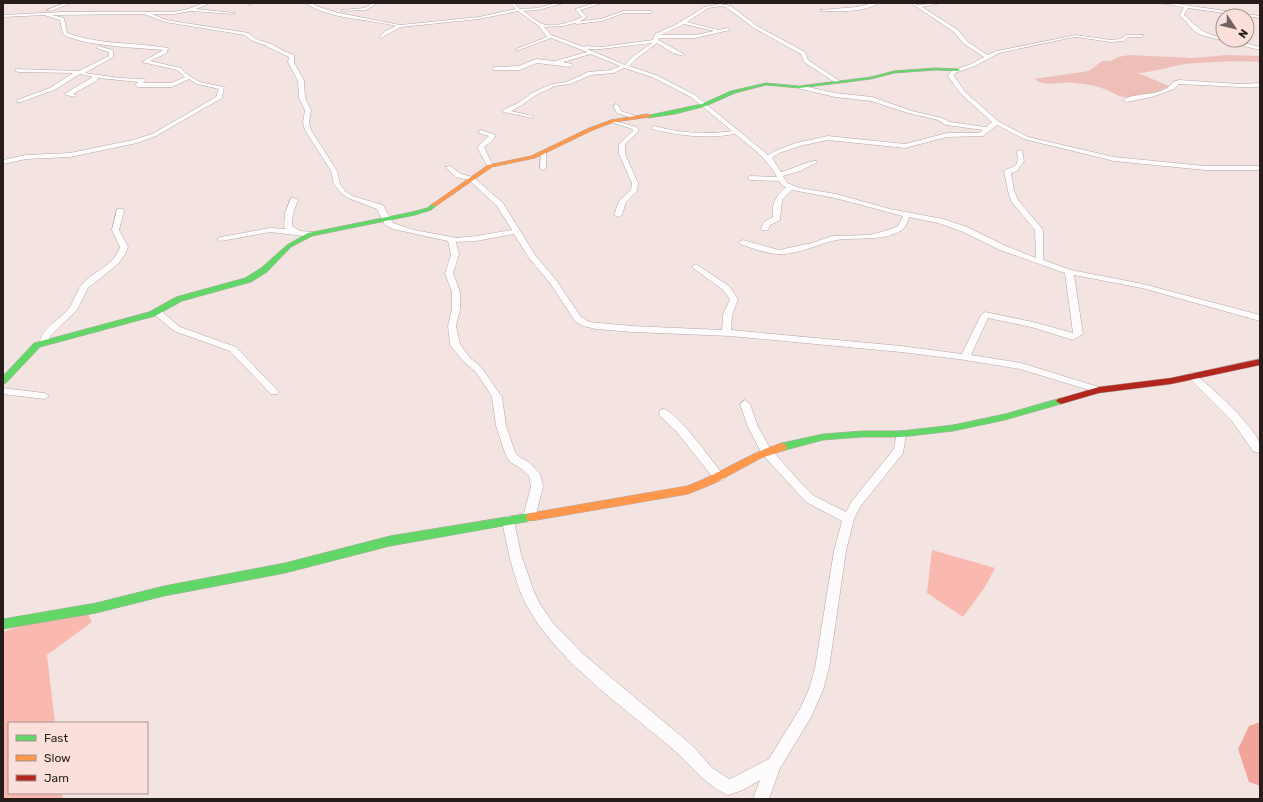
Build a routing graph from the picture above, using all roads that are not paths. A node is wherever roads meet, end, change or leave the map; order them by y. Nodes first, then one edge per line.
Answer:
1 (208, 3) edge
2 (308, 3) edge
3 (512, 3) edge
4 (562, 3) edge
5 (601, 3) edge
6 (877, 3) edge
7 (939, 3) edge
8 (1162, 3) edge
9 (71, 4) edge
10 (374, 4) dead end
11 (725, 4) edge
12 (916, 4) edge
13 (1186, 7) junction
14 (189, 10) junction
15 (519, 10) junction
16 (822, 10) dead end
17 (331, 11) junction
18 (651, 12) dead end
19 (62, 13) junction
20 (145, 13) junction
21 (234, 13) dead end
22 (44, 14) junction
23 (36, 15) junction
24 (3, 16) edge
25 (1260, 16) edge
26 (682, 22) junction
27 (572, 23) junction
28 (541, 25) junction
29 (400, 26) junction
30 (728, 29) dead end
31 (716, 30) junction
32 (1142, 36) dead end
33 (381, 37) dead end
34 (550, 37) junction
35 (1215, 37) edge
36 (656, 39) junction
37 (96, 42) junction
38 (580, 47) junction
39 (518, 50) dead end
40 (591, 52) junction
41 (682, 55) dead end
42 (987, 57) junction
43 (559, 63) junction
44 (570, 65) dead end
45 (625, 67) junction
46 (495, 69) dead end
47 (18, 70) dead end
48 (958, 70) junction
49 (82, 71) junction
50 (97, 76) junction
51 (190, 79) junction
52 (838, 82) junction
53 (1260, 84) edge
54 (799, 87) junction
55 (74, 96) dead end
56 (20, 100) dead end
57 (1126, 100) dead end
58 (704, 105) junction
59 (616, 106) dead end
60 (531, 117) dead end
61 (636, 117) junction
62 (613, 120) junction
63 (996, 122) junction
64 (654, 128) dead end
65 (988, 129) junction
66 (481, 132) dead end
67 (736, 132) junction
68 (1020, 151) dead end
69 (544, 153) junction
70 (768, 158) junction
71 (3, 162) edge
72 (814, 162) dead end
73 (448, 166) dead end
74 (490, 166) junction
75 (542, 168) dead end
76 (1260, 168) edge
77 (780, 177) junction
78 (471, 178) junction
79 (750, 178) dead end
80 (791, 187) junction
81 (294, 200) dead end
82 (120, 211) dead end
83 (907, 214) junction
84 (618, 215) dead end
85 (385, 219) junction
86 (765, 228) dead end
87 (516, 230) junction
88 (293, 232) junction
89 (310, 234) junction
90 (221, 238) dead end
91 (451, 239) junction
92 (743, 242) dead end
93 (1038, 262) junction
94 (696, 266) dead end
95 (1069, 272) junction
96 (156, 312) junction
97 (1260, 318) edge
98 (726, 333) junction
99 (45, 342) junction
100 (965, 358) junction
101 (1260, 362) edge
102 (1192, 376) junction
103 (3, 381) edge
104 (1099, 390) junction
105 (3, 391) edge
106 (274, 392) dead end
107 (44, 396) dead end
108 (745, 404) dead end
109 (664, 413) dead end
110 (901, 434) junction
111 (1260, 449) edge
112 (766, 451) junction
113 (718, 477) junction
114 (529, 518) junction
115 (848, 519) junction
116 (508, 521) junction
117 (3, 624) edge
118 (774, 764) junction
119 (761, 799) edge

1 - 14 street
2 - 17 street
3 - 15 street
4 - 15 street
5 - 27 street
6 - 16 street
7 - 12 street
8 - 13 street
9 - 19 street
9 - 23 street
10 - 17 street
11 - 26 street
11 - 52 street
12 - 42 street
13 - 25 street
13 - 35 street
14 - 20 street
14 - 21 street
15 - 28 street
15 - 29 street
17 - 29 street
18 - 27 street
19 - 20 street
19 - 22 street
20 - 85 street
22 - 23 street
22 - 37 street
23 - 24 street
26 - 31 street
26 - 36 street
27 - 28 street
28 - 34 street
29 - 33 street
30 - 31 street
31 - 36 street
32 - 42 street
34 - 38 street
34 - 39 street
36 - 38 street
36 - 41 street
36 - 45 street
37 - 49 street
37 - 51 street
38 - 40 street
40 - 43 street
40 - 45 street
42 - 48 street
43 - 44 street
43 - 46 street
45 - 58 street
45 - 60 street
47 - 49 street
48 - 52 street
48 - 63 street
49 - 50 street
49 - 56 street
50 - 51 street
50 - 55 street
51 - 71 street
52 - 54 street
53 - 57 street
54 - 58 street
54 - 65 street
58 - 61 street
58 - 67 street
59 - 61 street
61 - 62 street
62 - 69 street
62 - 84 street
63 - 65 street
63 - 76 street
64 - 67 street
65 - 70 street
66 - 74 street
67 - 70 street
68 - 93 street
69 - 74 street
69 - 75 street
70 - 77 street
72 - 77 street
73 - 78 street
74 - 78 street
77 - 79 street
77 - 80 street
78 - 85 street
78 - 87 street
80 - 83 street
80 - 86 street
81 - 88 street
82 - 99 street
83 - 92 street
83 - 93 street
85 - 89 street
85 - 91 street
87 - 91 street
87 - 98 street
88 - 89 street
88 - 90 street
89 - 96 street
91 - 114 street
93 - 95 street
94 - 98 street
95 - 97 street
95 - 100 street
96 - 99 street
96 - 106 street
98 - 100 street
99 - 103 street
100 - 104 street
101 - 102 street
102 - 104 street
102 - 111 street
104 - 110 street
105 - 107 street
108 - 112 street
109 - 113 street
110 - 112 street
110 - 115 street
112 - 113 street
112 - 115 street
113 - 114 street
114 - 116 street
115 - 118 street
116 - 117 street
116 - 118 street
118 - 119 street

